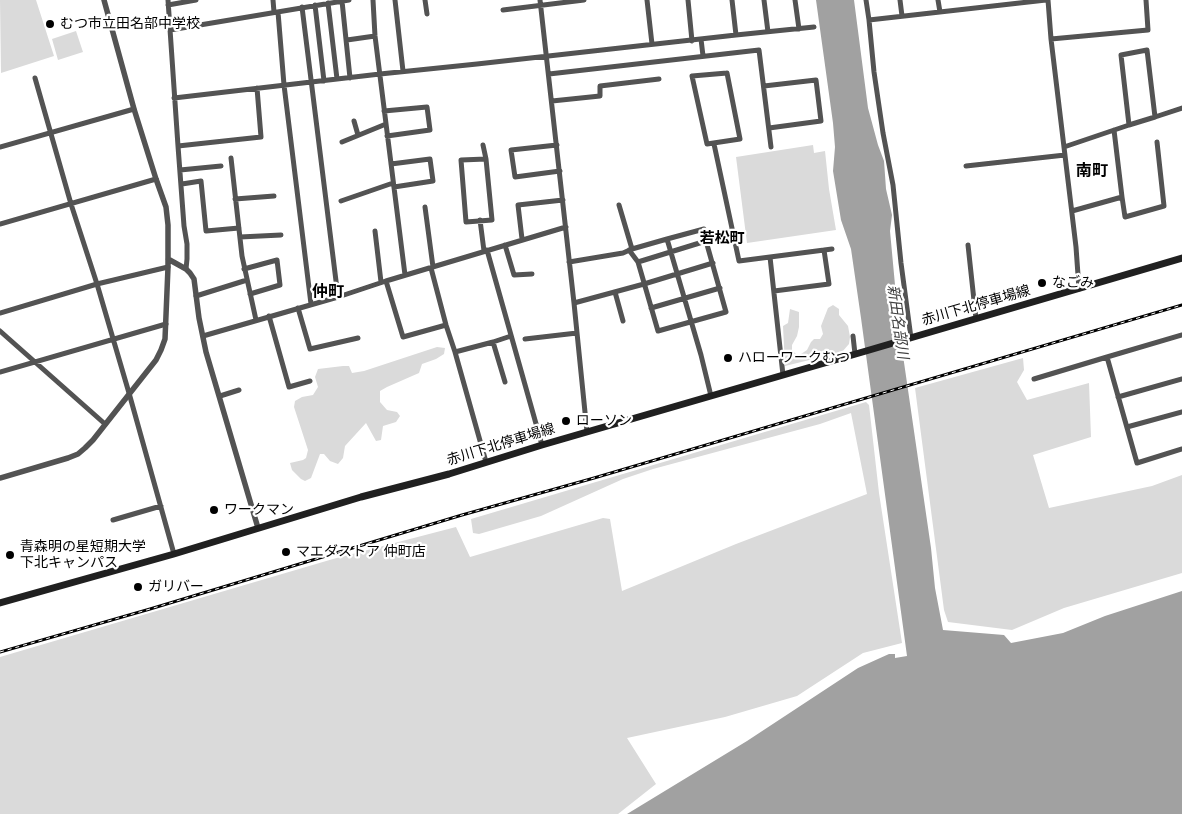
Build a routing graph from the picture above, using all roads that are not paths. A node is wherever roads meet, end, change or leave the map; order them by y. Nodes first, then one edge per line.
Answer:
1 (104, 0) edge
2 (196, 0) edge
3 (273, 0) edge
4 (349, 0) edge
5 (373, 0) edge
6 (395, 0) edge
7 (425, 0) edge
8 (584, 0) edge
9 (647, 0) edge
10 (688, 0) edge
11 (732, 0) edge
12 (764, 0) edge
13 (795, 0) edge
14 (866, 0) edge
15 (900, 0) edge
16 (938, 0) edge
17 (1047, 0) edge
18 (1146, 0) edge
19 (342, 1) junction
20 (168, 2) edge
21 (328, 3) junction
22 (540, 3) edge
23 (315, 5) junction
24 (302, 7) junction
25 (503, 10) dead end
26 (276, 12) junction
27 (940, 12) junction
28 (427, 14) dead end
29 (902, 16) junction
30 (869, 20) junction
31 (814, 27) dead end
32 (799, 29) junction
33 (170, 30) junction
34 (768, 32) junction
35 (736, 35) junction
36 (375, 36) junction
37 (1051, 38) junction
38 (347, 40) junction
39 (692, 40) junction
40 (701, 40) junction
41 (652, 44) junction
42 (546, 56) junction
43 (702, 56) junction
44 (403, 71) junction
45 (380, 74) junction
46 (549, 74) junction
47 (35, 78) dead end
48 (350, 78) junction
49 (337, 79) junction
50 (659, 79) dead end
51 (324, 81) junction
52 (312, 82) junction
53 (284, 85) junction
54 (764, 86) junction
55 (257, 88) junction
56 (174, 98) junction
57 (552, 101) junction
58 (1182, 108) edge
59 (134, 109) junction
60 (384, 111) junction
61 (1155, 117) junction
62 (354, 120) dead end
63 (386, 124) junction
64 (1130, 125) junction
65 (769, 128) junction
66 (1114, 130) junction
67 (51, 133) junction
68 (358, 135) junction
69 (387, 136) junction
70 (342, 142) dead end
71 (1157, 142) dead end
72 (714, 144) junction
73 (483, 145) dead end
74 (557, 145) junction
75 (178, 146) junction
76 (0, 147) edge
77 (771, 147) dead end
78 (1064, 147) junction
79 (1065, 155) junction
80 (231, 158) dead end
81 (486, 159) junction
82 (391, 164) junction
83 (221, 166) dead end
84 (966, 166) dead end
85 (180, 170) junction
86 (560, 171) junction
87 (156, 179) junction
88 (182, 184) junction
89 (393, 185) junction
90 (274, 196) dead end
91 (1122, 197) junction
92 (236, 199) junction
93 (563, 200) junction
94 (341, 201) dead end
95 (71, 204) junction
96 (619, 205) dead end
97 (425, 207) dead end
98 (1072, 211) junction
99 (480, 220) junction
100 (0, 224) edge
101 (566, 227) junction
102 (238, 228) junction
103 (375, 231) dead end
104 (281, 235) dead end
105 (240, 237) junction
106 (522, 239) junction
107 (667, 239) junction
108 (706, 241) junction
109 (505, 245) junction
110 (968, 245) dead end
111 (832, 249) dead end
112 (630, 250) junction
113 (824, 250) junction
114 (485, 251) junction
115 (671, 252) junction
116 (770, 257) junction
117 (1182, 258) edge
118 (168, 259) junction
119 (569, 262) junction
120 (638, 262) junction
121 (713, 263) junction
122 (168, 267) junction
123 (432, 267) junction
124 (244, 269) junction
125 (186, 270) junction
126 (532, 274) dead end
127 (677, 274) junction
128 (405, 275) junction
129 (247, 280) junction
130 (384, 281) junction
131 (97, 284) junction
132 (644, 284) junction
133 (720, 288) junction
134 (1079, 289) junction
135 (774, 291) junction
136 (615, 292) junction
137 (250, 294) junction
138 (196, 296) junction
139 (338, 297) junction
140 (684, 299) junction
141 (574, 303) junction
142 (310, 304) junction
143 (298, 308) junction
144 (651, 308) junction
145 (0, 313) edge
146 (269, 316) junction
147 (976, 319) junction
148 (256, 320) junction
149 (623, 321) dead end
150 (691, 322) junction
151 (166, 324) junction
152 (446, 325) junction
153 (0, 331) edge
154 (577, 333) junction
155 (1182, 335) edge
156 (203, 336) junction
157 (511, 336) junction
158 (853, 336) dead end
159 (358, 338) dead end
160 (910, 338) junction
161 (525, 339) dead end
162 (112, 340) junction
163 (493, 342) junction
164 (455, 352) junction
165 (855, 354) junction
166 (1107, 358) junction
167 (35, 362) junction
168 (0, 372) edge
169 (783, 375) junction
170 (1182, 378) edge
171 (1034, 379) dead end
172 (310, 381) dead end
173 (505, 382) dead end
174 (240, 390) dead end
175 (129, 393) junction
176 (220, 396) junction
177 (711, 396) junction
178 (1118, 398) junction
179 (1182, 412) edge
180 (105, 424) junction
181 (1127, 427) junction
182 (587, 432) junction
183 (542, 445) junction
184 (1182, 449) edge
185 (486, 462) junction
186 (0, 478) edge
187 (161, 506) junction
188 (113, 520) dead end
189 (258, 528) junction
190 (174, 554) junction
191 (0, 602) edge

1 - 59 street
2 - 20 street
3 - 26 street
4 - 19 street
5 - 36 street
6 - 44 street
7 - 28 street
8 - 22 street
9 - 41 street
10 - 39 street
11 - 35 street
12 - 34 street
13 - 32 street
14 - 30 street
15 - 29 street
16 - 27 street
17 - 27 street
17 - 37 street
18 - 37 street
19 - 21 street
19 - 38 street
20 - 33 street
21 - 23 street
21 - 49 street
22 - 25 street
22 - 42 street
23 - 24 street
23 - 51 street
24 - 26 street
24 - 52 street
26 - 33 street
26 - 53 street
27 - 29 street
29 - 30 street
30 - 160 street
31 - 32 street
32 - 34 street
33 - 56 street
34 - 35 street
35 - 40 street
36 - 38 street
36 - 45 street
37 - 78 street
38 - 48 street
39 - 40 street
39 - 41 street
40 - 43 street
41 - 42 street
42 - 44 street
42 - 46 street
43 - 46 street
43 - 54 street
44 - 45 street
45 - 48 street
45 - 60 street
46 - 57 street
47 - 67 street
48 - 49 street
49 - 51 street
50 - 57 street
51 - 52 street
52 - 53 street
52 - 139 street
53 - 55 street
53 - 142 street
54 - 65 street
54 - 65 street
55 - 56 street
55 - 75 street
56 - 75 street
57 - 74 street
58 - 61 street
59 - 67 street
59 - 87 street
60 - 63 street
60 - 69 street
61 - 64 street
61 - 64 street
62 - 68 street
63 - 68 street
63 - 69 street
64 - 66 street
65 - 77 street
66 - 78 street
66 - 91 street
67 - 76 street
67 - 95 street
68 - 70 street
69 - 82 street
71 - 91 street
72 - 72 street
72 - 116 street
73 - 81 street
74 - 86 street
74 - 86 street
75 - 85 street
78 - 79 street
79 - 84 street
79 - 98 street
80 - 92 street
81 - 99 street
81 - 99 street
82 - 89 street
82 - 89 street
83 - 85 street
85 - 88 street
86 - 93 street
87 - 95 street
87 - 118 street
88 - 102 street
88 - 125 street
89 - 94 street
89 - 128 street
90 - 92 street
91 - 98 street
92 - 102 street
93 - 101 street
93 - 106 street
95 - 100 street
95 - 131 street
96 - 112 street
97 - 123 street
98 - 134 street
99 - 114 street
101 - 106 street
101 - 119 street
102 - 105 street
103 - 130 street
104 - 105 street
105 - 124 street
106 - 109 street
107 - 108 street
107 - 112 street
107 - 115 street
108 - 115 street
108 - 121 street
109 - 114 street
109 - 126 street
110 - 147 street
111 - 113 street
112 - 119 street
112 - 120 street
113 - 116 street
113 - 135 street
114 - 123 street
114 - 157 street
115 - 120 street
115 - 127 street
116 - 135 street
117 - 134 main road, 赤川下北停車場線
118 - 122 street
118 - 125 street
119 - 141 street
120 - 132 street
121 - 127 street
121 - 133 street
122 - 131 street
122 - 151 street
123 - 128 street
123 - 152 street
124 - 129 street
124 - 137 street
125 - 138 street
127 - 132 street
127 - 140 street
128 - 130 street
129 - 137 street
129 - 138 street
130 - 139 street
130 - 152 street
131 - 145 street
131 - 162 street
132 - 136 street
132 - 144 street
133 - 140 street
133 - 150 street
134 - 147 main road, 赤川下北停車場線
135 - 169 street
136 - 141 street
136 - 149 street
137 - 148 street
138 - 156 street
139 - 142 street
140 - 144 street
140 - 150 street
141 - 154 street
142 - 143 street
143 - 146 street
143 - 159 street
144 - 150 street
146 - 148 street
146 - 172 street
147 - 160 main road, 赤川下北停車場線
148 - 156 street
150 - 177 street
151 - 162 street
151 - 175 street
152 - 164 street
153 - 167 street
154 - 161 street
154 - 182 street
155 - 166 street
156 - 176 street
157 - 163 street
157 - 183 street
158 - 165 street
160 - 165 main road, 赤川下北停車場線
162 - 167 street
162 - 175 street
163 - 164 street
163 - 173 street
164 - 185 street
165 - 169 main road, 赤川下北停車場線
166 - 171 street
166 - 178 street
167 - 168 street
167 - 180 street
169 - 177 main road, 赤川下北停車場線
170 - 178 street
174 - 176 street
175 - 180 street
175 - 187 street
176 - 189 street
177 - 182 main road, 赤川下北停車場線
178 - 181 street
179 - 181 street
180 - 186 street
181 - 184 street
182 - 183 main road, 赤川下北停車場線
183 - 185 main road, 赤川下北停車場線
185 - 189 main road, 赤川下北停車場線
187 - 188 street
187 - 190 street
189 - 190 main road, 赤川下北停車場線
190 - 191 main road, 赤川下北停車場線

